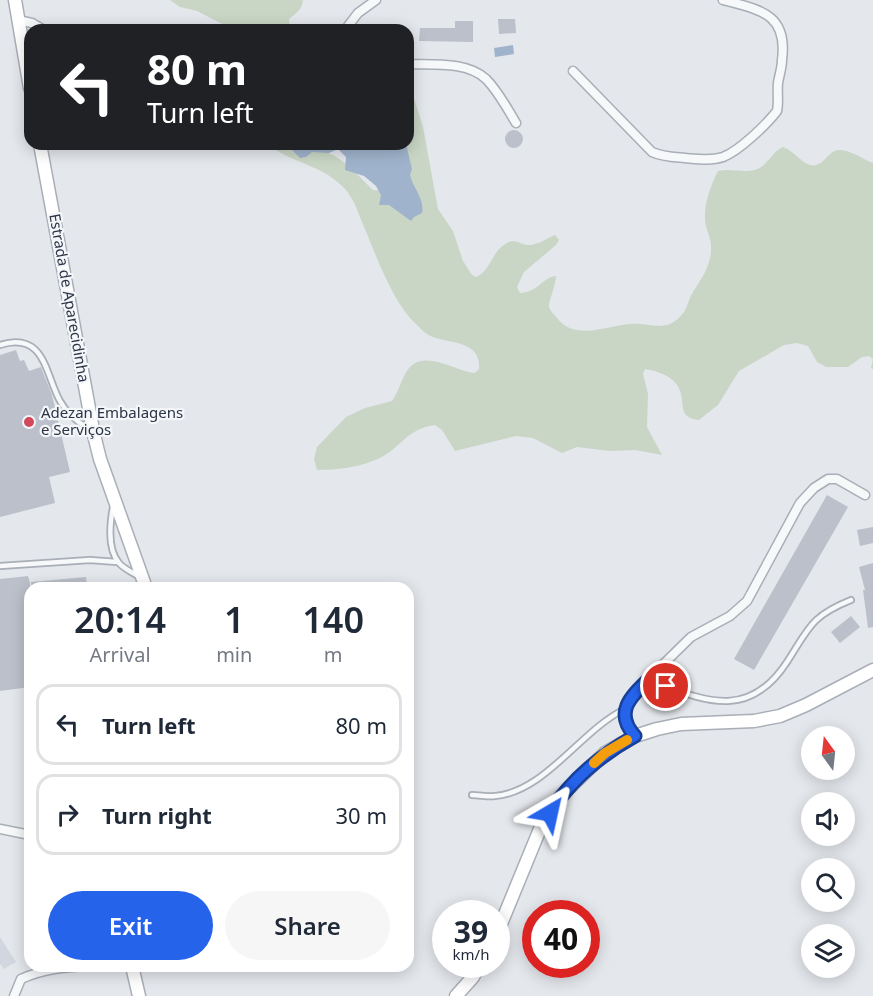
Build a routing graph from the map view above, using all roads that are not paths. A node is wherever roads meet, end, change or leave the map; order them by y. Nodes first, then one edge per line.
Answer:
1 (15, 0) edge
2 (376, 0) edge
3 (723, 0) edge
4 (18, 20) junction
5 (34, 24) edge
6 (350, 24) edge
7 (24, 54) edge
8 (414, 64) edge
9 (573, 71) dead end
10 (516, 123) dead end
11 (41, 150) edge
12 (0, 345) edge
13 (94, 435) junction
14 (865, 495) dead end
15 (115, 500) junction
16 (117, 562) junction
17 (0, 566) edge
18 (142, 582) edge
19 (143, 582) edge
20 (851, 600) dead end
21 (873, 670) edge
22 (648, 680) junction
23 (625, 710) junction
24 (635, 736) junction
25 (472, 795) dead end
26 (0, 829) edge
27 (24, 834) edge
28 (510, 902) edge
29 (38, 972) edge
30 (133, 972) edge
31 (471, 978) edge
32 (14, 996) edge
33 (138, 996) edge
34 (456, 996) edge

1 - 4 street
2 - 6 street
3 - 9 street
4 - 5 street
4 - 7 street
8 - 10 street
11 - 13 street, Estrada de Aparecidinha
12 - 13 lane
13 - 15 street, Estrada de Aparecidinha
14 - 22 street
15 - 16 lane
15 - 19 street, Estrada de Aparecidinha
16 - 17 lane
16 - 18 lane
20 - 22 lane
21 - 24 street
22 - 23 street
23 - 24 street
23 - 25 lane
24 - 28 street
26 - 27 street
29 - 32 street
30 - 33 street
31 - 34 street

